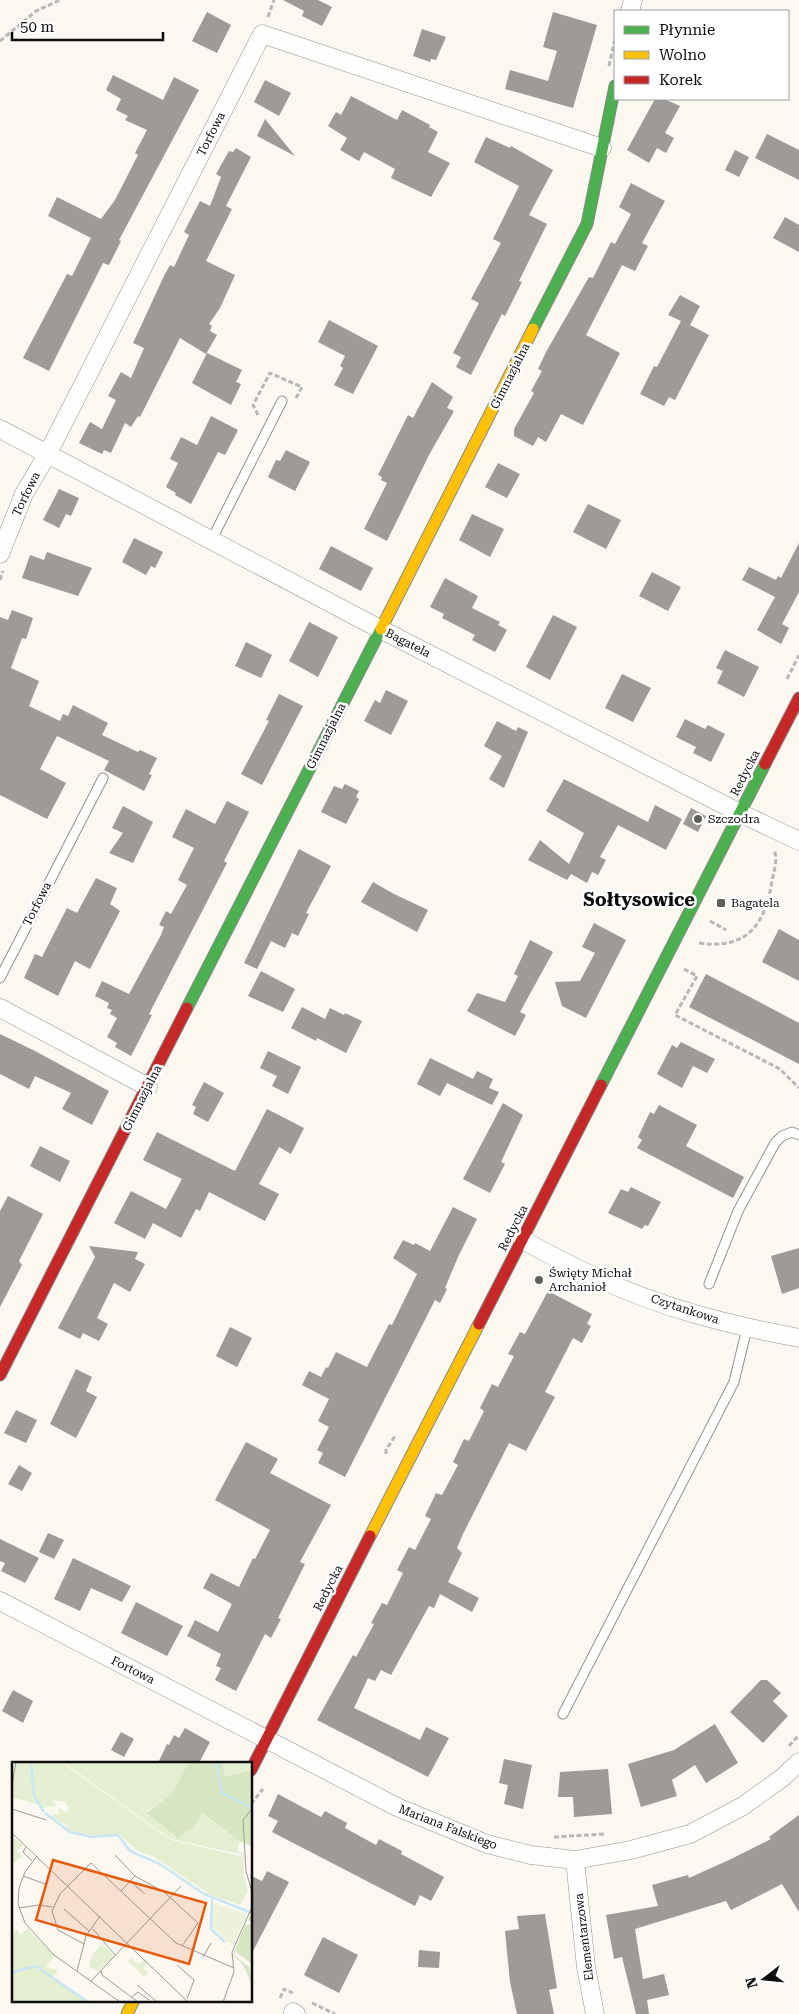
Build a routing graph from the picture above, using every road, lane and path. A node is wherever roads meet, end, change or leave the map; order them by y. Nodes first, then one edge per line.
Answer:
1 (60, 0) edge
2 (0, 41) edge
3 (614, 43) edge
4 (608, 71) dead end
5 (614, 91) edge
6 (602, 148) junction
7 (302, 387) dead end
8 (282, 401) dead end
9 (254, 406) dead end
10 (0, 429) edge
11 (47, 455) junction
12 (210, 541) junction
13 (0, 554) edge
14 (380, 629) junction
15 (799, 698) edge
16 (104, 778) dead end
17 (740, 813) junction
18 (799, 841) edge
19 (768, 847) dead end
20 (709, 921) dead end
21 (726, 930) dead end
22 (698, 943) dead end
23 (692, 974) dead end
24 (0, 978) edge
25 (0, 1008) edge
26 (148, 1087) junction
27 (799, 1088) edge
28 (799, 1135) edge
29 (523, 1240) junction
30 (709, 1284) dead end
31 (747, 1328) junction
32 (799, 1338) edge
33 (0, 1375) edge
34 (0, 1601) edge
35 (564, 1714) dead end
36 (799, 1735) edge
37 (267, 1740) junction
38 (786, 1750) dead end
39 (799, 1762) edge
40 (252, 1768) edge
41 (610, 1833) dead end
42 (548, 1838) dead end
43 (575, 1860) junction
44 (133, 2002) edge
45 (127, 2014) edge
46 (595, 2014) edge

1 - 2 path
3 - 4 path
5 - 6 street, Gimnazjalna
6 - 11 street, Torfowa
6 - 14 street, Gimnazjalna
7 - 9 path
8 - 12 lane
10 - 11 street, Bagatela
11 - 12 street, Bagatela
11 - 13 street, Torfowa
12 - 14 street, Bagatela
14 - 17 street, Bagatela
14 - 26 street, Gimnazjalna
15 - 17 street, Redycka
16 - 24 lane, Torfowa
17 - 18 street, Bagatela
17 - 29 street, Redycka
19 - 22 path
20 - 21 path
23 - 27 path
25 - 26 street
26 - 33 street, Gimnazjalna
28 - 30 lane
29 - 31 street, Czytankowa
29 - 37 street, Redycka
31 - 32 street, Czytankowa
31 - 35 lane
34 - 37 street, Fortowa
36 - 38 path
37 - 40 street, Redycka
37 - 43 street, Mariana Falskiego
39 - 43 street, Mariana Falskiego
41 - 42 path
43 - 46 street, Elementarzowa
44 - 45 street

